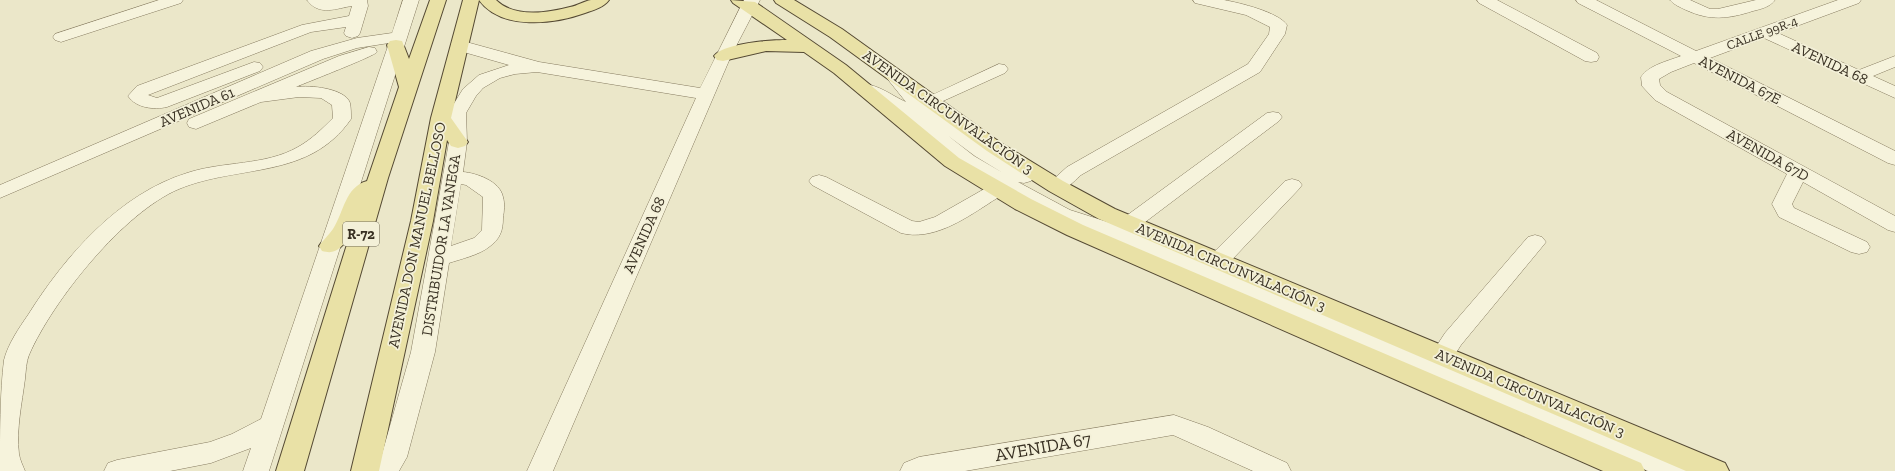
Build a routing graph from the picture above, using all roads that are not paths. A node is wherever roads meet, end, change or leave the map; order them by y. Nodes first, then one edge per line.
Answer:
1 (175, 0) edge
2 (315, 0) edge
3 (352, 0) edge
4 (359, 0) edge
5 (411, 0) edge
6 (438, 0) edge
7 (471, 0) edge
8 (487, 0) edge
9 (601, 0) edge
10 (782, 0) edge
11 (1202, 0) edge
12 (1485, 0) edge
13 (1584, 0) edge
14 (1599, 0) edge
15 (1678, 0) edge
16 (1767, 0) edge
17 (1853, 0) edge
18 (746, 2) edge
19 (330, 6) junction
20 (357, 20) junction
21 (316, 26) junction
22 (1764, 32) junction
23 (61, 37) dead end
24 (398, 41) junction
25 (312, 43) dead end
26 (459, 45) junction
27 (812, 48) junction
28 (346, 52) junction
29 (723, 56) junction
30 (1591, 56) dead end
31 (1700, 56) junction
32 (1895, 61) edge
33 (537, 67) junction
34 (999, 69) dead end
35 (890, 71) junction
36 (1858, 76) junction
37 (1650, 77) joint
38 (408, 86) junction
39 (862, 87) junction
40 (325, 93) junction
41 (1895, 93) edge
42 (707, 94) junction
43 (259, 97) junction
44 (931, 101) junction
45 (1273, 117) dead end
46 (448, 127) junction
47 (1895, 150) edge
48 (1895, 159) edge
49 (1798, 172) junction
50 (452, 177) junction
51 (378, 178) junction
52 (819, 181) dead end
53 (1292, 185) dead end
54 (1056, 186) junction
55 (997, 189) junction
56 (0, 192) edge
57 (0, 203) edge
58 (1129, 224) junction
59 (1895, 225) edge
60 (1104, 227) junction
61 (1535, 242) dead end
62 (330, 246) junction
63 (1859, 247) dead end
64 (439, 259) junction
65 (1218, 262) junction
66 (1442, 356) junction
67 (271, 425) junction
68 (12, 471) edge
69 (117, 471) edge
70 (256, 471) edge
71 (290, 471) edge
72 (365, 471) edge
73 (386, 471) edge
74 (540, 471) edge
75 (914, 471) edge
76 (1278, 471) edge
77 (1631, 471) edge
78 (1675, 471) edge
79 (1715, 471) edge

1 - 23 street
2 - 19 street
3 - 19 street
4 - 20 street
5 - 24 street, R-72
6 - 38 main road, R-72
7 - 26 main road, AVENIDA DON MANUEL BELLOSO
8 - 9 main road
10 - 35 main road, AVENIDA CIRCUNVALACIÓN 3
11 - 54 street
12 - 30 street
13 - 31 street, AVENIDA 67E
14 - 31 street, AVENIDA 67E
15 - 16 street
17 - 22 street, CALLE 99R-4
18 - 27 main road, AVENIDA CIRCUNVALACIÓN 3
18 - 29 street, AVENIDA 68
19 - 21 street
20 - 21 street
20 - 28 street
21 - 25 street
22 - 31 street, CALLE 99R-4
22 - 36 street, AVENIDA 68
24 - 28 street
24 - 38 main road
24 - 62 street, R-72
26 - 33 street, DISTRIBUIDOR LA VANEGA
26 - 46 main road, AVENIDA DON MANUEL BELLOSO
27 - 29 main road
27 - 39 main road, AVENIDA CIRCUNVALACIÓN 3
28 - 40 street
28 - 43 street
28 - 56 street, AVENIDA 61
29 - 42 street, AVENIDA 68
31 - 37 street, CALLE 99R-4
31 - 47 street, AVENIDA 67E
31 - 48 street, AVENIDA 67E
32 - 36 street
33 - 42 street, DISTRIBUIDOR LA VANEGA
33 - 46 street, DISTRIBUIDOR LA VANEGA
34 - 44 street
35 - 44 main road, AVENIDA CIRCUNVALACIÓN 3
35 - 60 street
36 - 41 street, AVENIDA 68
37 - 49 street, AVENIDA 67D
38 - 51 main road, R-72
39 - 55 main road, AVENIDA CIRCUNVALACIÓN 3
39 - 60 street
40 - 43 street
40 - 68 street
42 - 74 street, AVENIDA 68
43 - 57 street
44 - 54 main road, AVENIDA CIRCUNVALACIÓN 3
45 - 58 street
46 - 50 street, DISTRIBUIDOR LA VANEGA
46 - 72 main road, AVENIDA DON MANUEL BELLOSO
49 - 59 street, AVENIDA 67D
49 - 63 street
50 - 64 street, DISTRIBUIDOR LA VANEGA
50 - 64 street
51 - 62 main road
51 - 71 main road, R-72
52 - 55 street
53 - 65 street
54 - 58 main road, AVENIDA CIRCUNVALACIÓN 3
55 - 77 main road, AVENIDA CIRCUNVALACIÓN 3
58 - 65 main road, AVENIDA CIRCUNVALACIÓN 3
60 - 78 street
61 - 66 street
62 - 67 street, R-72
64 - 73 street, DISTRIBUIDOR LA VANEGA
65 - 66 main road, AVENIDA CIRCUNVALACIÓN 3
66 - 79 main road, AVENIDA CIRCUNVALACIÓN 3
67 - 69 street
67 - 70 street, R-72
75 - 76 street, AVENIDA 67

